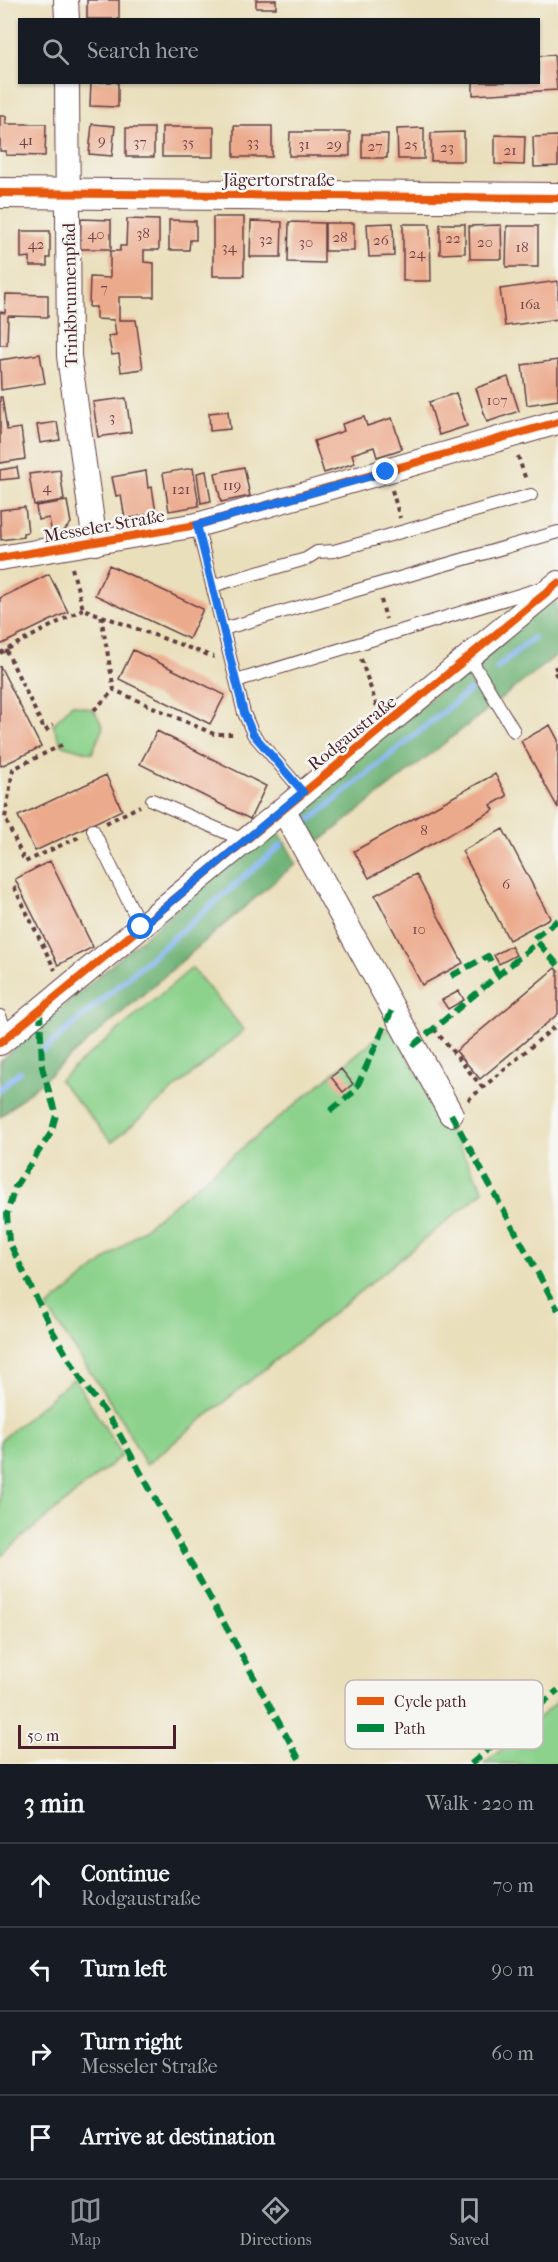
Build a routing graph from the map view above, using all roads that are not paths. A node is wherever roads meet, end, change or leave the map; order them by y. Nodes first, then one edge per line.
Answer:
1 (66, 0) edge
2 (66, 18) edge
3 (67, 84) edge
4 (0, 193) edge
5 (68, 194) junction
6 (558, 198) edge
7 (558, 422) edge
8 (531, 495) road end
9 (197, 525) junction
10 (558, 532) edge
11 (95, 543) junction
12 (0, 558) edge
13 (558, 583) edge
14 (212, 586) junction
15 (223, 629) junction
16 (470, 656) junction
17 (236, 681) junction
18 (514, 731) dead end
19 (303, 792) junction
20 (152, 800) road end
21 (283, 810) junction
22 (93, 830) road end
23 (245, 841) junction
24 (141, 927) junction
25 (3, 1032) edge
26 (451, 1114) road end

1 - 2 street
3 - 5 street, Trinkbrunnenpfad
4 - 5 street, Jägertorstraße
5 - 6 street, Jägertorstraße
5 - 11 street, Trinkbrunnenpfad
7 - 9 street, Messeler Straße
8 - 14 lane
9 - 11 street, Messeler Straße
9 - 14 lane
10 - 15 lane
11 - 12 street, Messeler Straße
13 - 16 street, Rodgaustraße
13 - 17 lane
14 - 15 lane
15 - 17 lane
16 - 18 lane
16 - 19 street, Rodgaustraße
17 - 19 lane
19 - 21 street, Rodgaustraße
20 - 23 lane
21 - 23 street, Rodgaustraße
21 - 26 street
22 - 24 lane
23 - 24 street, Rodgaustraße
24 - 25 street, Rodgaustraße

